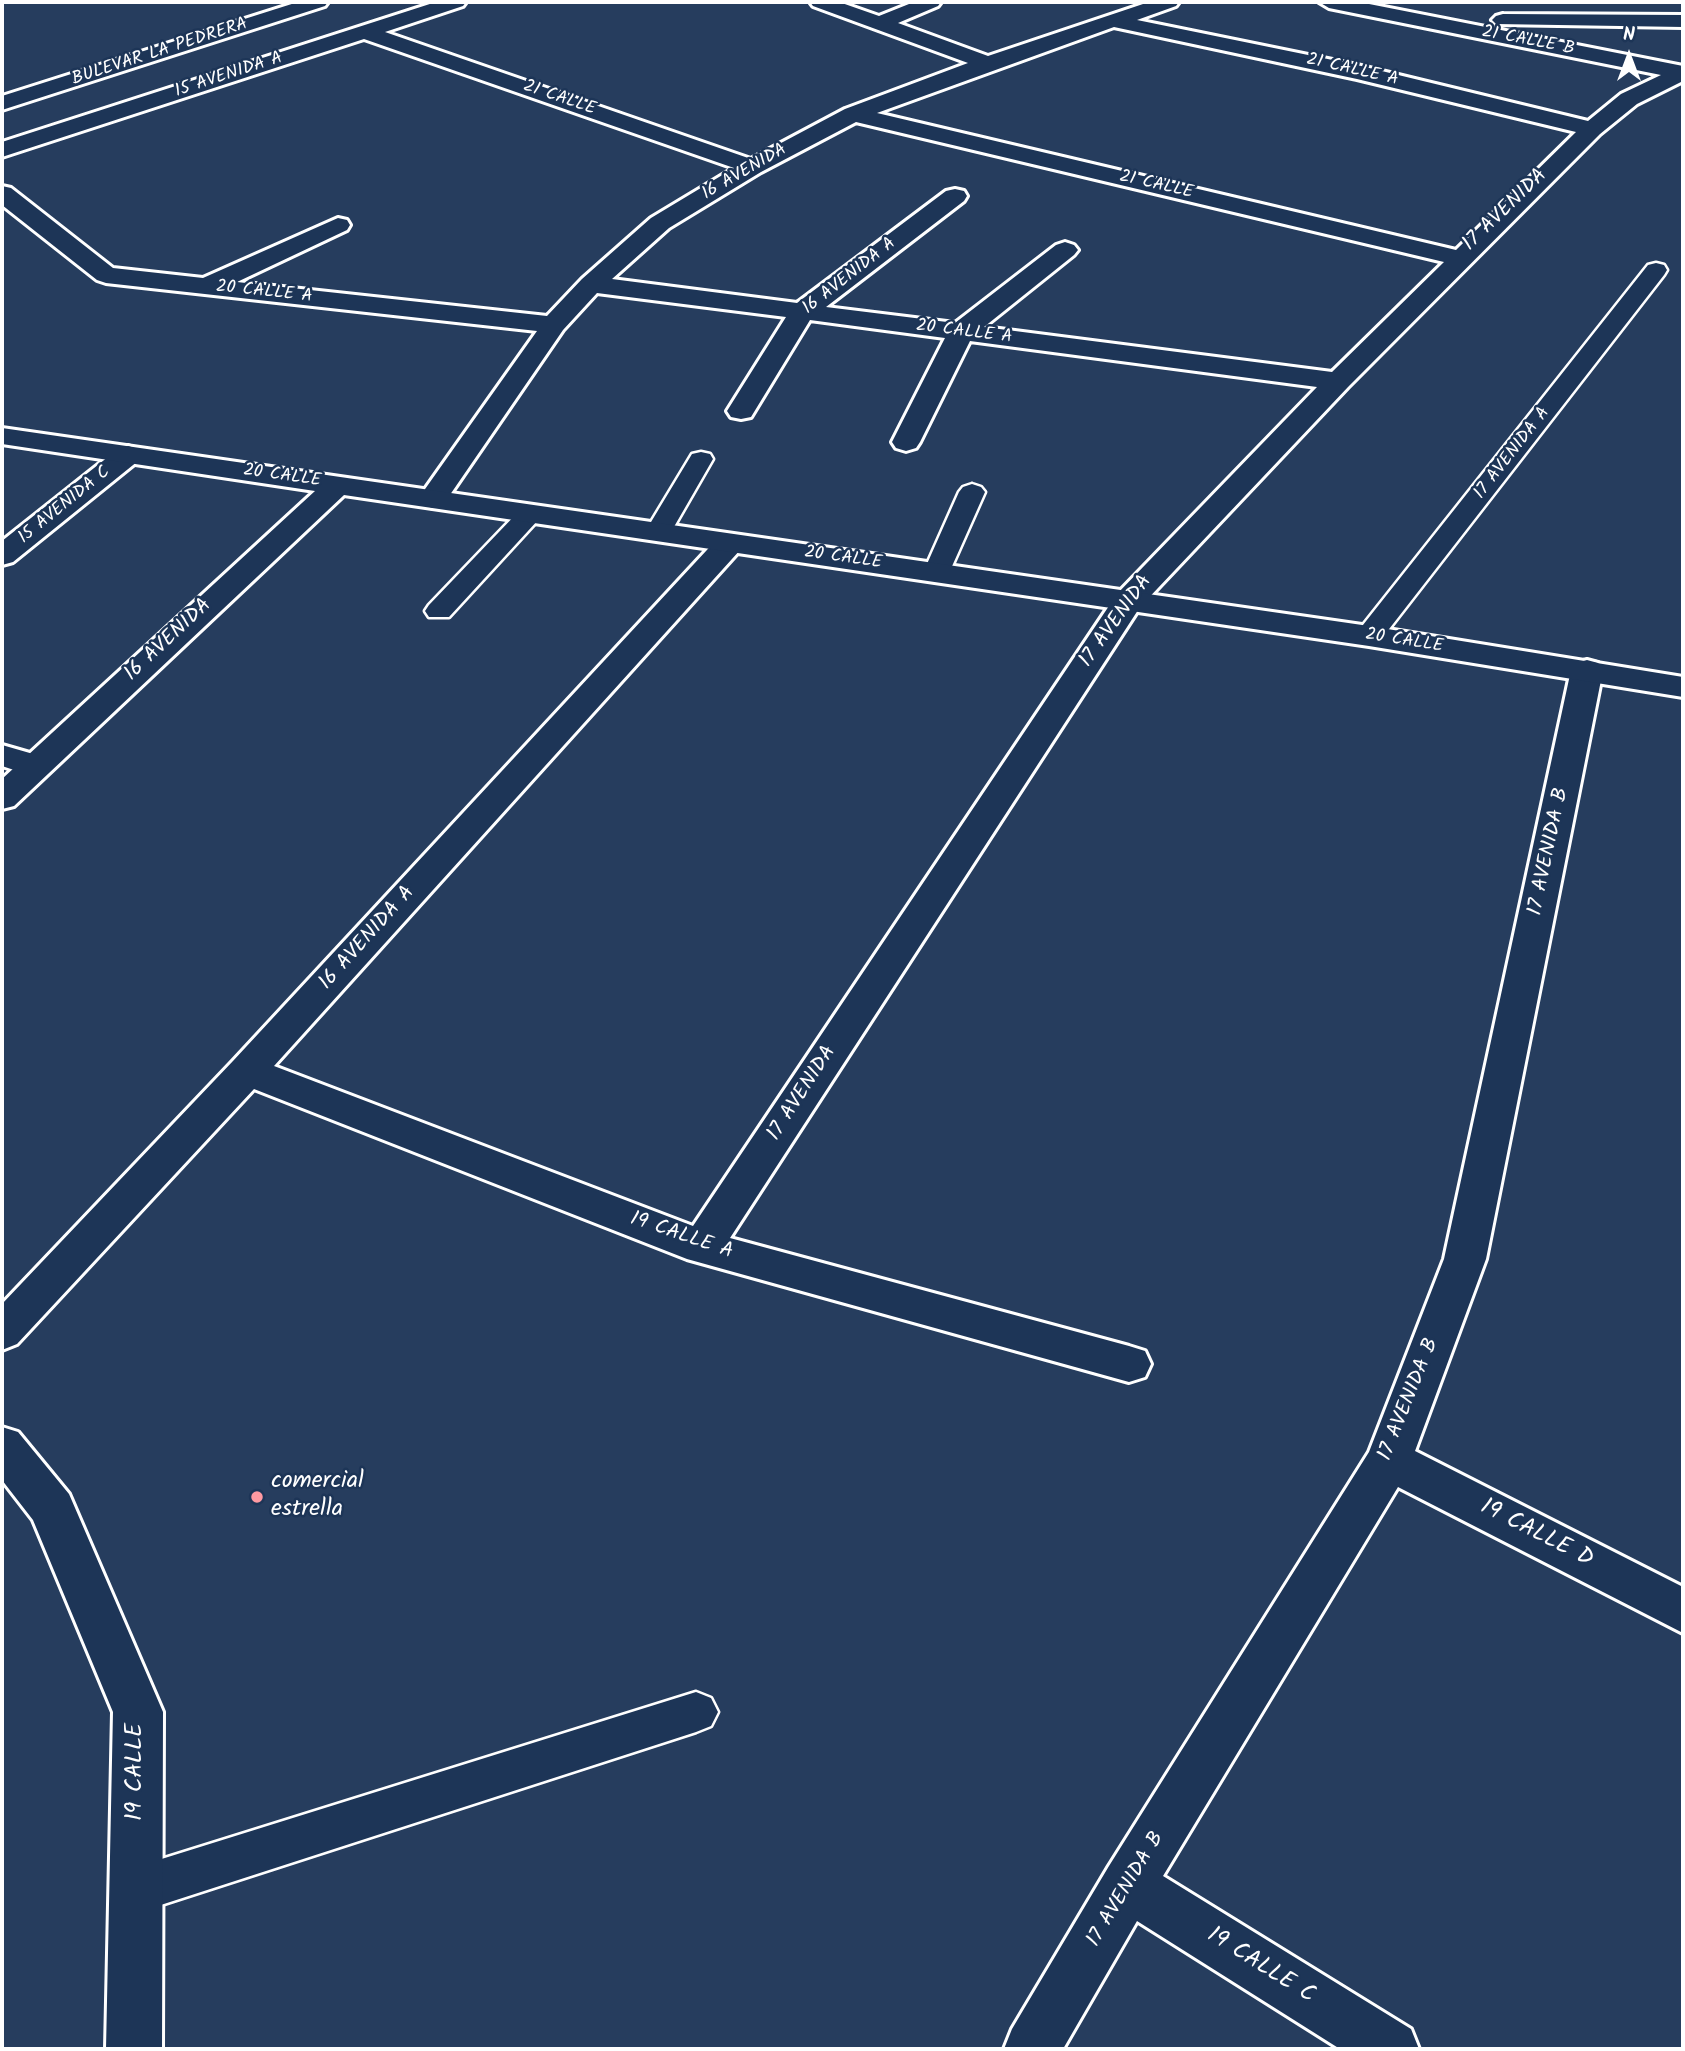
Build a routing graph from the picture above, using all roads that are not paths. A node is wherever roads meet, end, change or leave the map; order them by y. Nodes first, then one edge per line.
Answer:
1 (318, 2) edge
2 (456, 2) edge
3 (820, 2) edge
4 (931, 2) edge
5 (1169, 2) edge
6 (1329, 2) edge
7 (1415, 19) junction
8 (1112, 20) junction
9 (1683, 22) edge
10 (880, 23) junction
11 (365, 32) junction
12 (988, 63) junction
13 (1683, 73) edge
14 (2, 103) edge
15 (853, 114) junction
16 (1592, 128) junction
17 (2, 150) edge
18 (753, 167) junction
19 (2, 193) edge
20 (955, 196) dead end
21 (338, 225) dead end
22 (1065, 250) dead end
23 (1459, 258) junction
24 (1656, 270) dead end
25 (591, 284) junction
26 (207, 286) junction
27 (802, 312) junction
28 (554, 325) junction
29 (961, 332) junction
30 (1338, 380) junction
31 (741, 411) dead end
32 (2, 436) edge
33 (906, 442) dead end
34 (128, 455) junction
35 (701, 459) dead end
36 (338, 485) junction
37 (972, 492) dead end
38 (433, 499) junction
39 (530, 514) junction
40 (657, 532) junction
41 (730, 542) junction
42 (2, 556) edge
43 (936, 573) junction
44 (1128, 601) junction
45 (439, 611) dead end
46 (1369, 636) junction
47 (1587, 670) junction
48 (1683, 687) edge
49 (2, 755) edge
50 (35, 766) junction
51 (2, 798) edge
52 (247, 1071) junction
53 (702, 1247) junction
54 (2, 1332) edge
55 (1129, 1364) dead end
56 (2, 1446) edge
57 (1389, 1460) junction
58 (1683, 1611) edge
59 (696, 1712) dead end
60 (1128, 1885) junction
61 (136, 1890) junction
62 (134, 2049) edge
63 (1032, 2049) edge
64 (1391, 2049) edge

1 - 14 street, BULEVAR LA PEDRERA
2 - 11 street, 15 AVENIDA A
3 - 10 street
4 - 10 street
5 - 8 street, 16 AVENIDA
6 - 7 street, 21 CALLE B
7 - 9 street, 21 CALLE B
7 - 13 street, 21 CALLE B
8 - 12 street, 16 AVENIDA
8 - 16 street, 21 CALLE A
10 - 12 street
11 - 17 street, 15 AVENIDA A
11 - 18 street, 21 CALLE
12 - 15 street, 16 AVENIDA
13 - 16 street, 17 AVENIDA
15 - 18 street, 16 AVENIDA
15 - 23 street, 21 CALLE
16 - 23 street, 17 AVENIDA
18 - 25 street, 16 AVENIDA
19 - 26 street, 20 CALLE A
20 - 27 street, 16 AVENIDA A
21 - 26 street
22 - 29 street
23 - 30 street, 17 AVENIDA
24 - 46 lane, 17 AVENIDA A
25 - 27 street, 20 CALLE A
25 - 28 street, 16 AVENIDA
26 - 28 street, 20 CALLE A
27 - 29 street, 20 CALLE A
27 - 31 street, 16 AVENIDA A
28 - 38 street, 16 AVENIDA
29 - 30 street, 20 CALLE A
29 - 33 street
30 - 44 street, 17 AVENIDA
32 - 34 street, 20 CALLE
34 - 36 street, 20 CALLE
34 - 42 street, 15 AVENIDA C
35 - 40 lane
36 - 38 street, 20 CALLE
36 - 50 street, 16 AVENIDA
37 - 43 lane
38 - 39 street, 20 CALLE
39 - 40 street, 20 CALLE
39 - 45 lane
40 - 41 street, 20 CALLE
41 - 43 street, 20 CALLE
41 - 52 street, 16 AVENIDA A
43 - 44 street, 20 CALLE
44 - 46 street, 20 CALLE
44 - 53 street, 17 AVENIDA
46 - 47 street, 20 CALLE
47 - 48 street, 20 CALLE
47 - 57 street, 17 AVENIDA B
49 - 50 street
50 - 51 street, 16 AVENIDA
52 - 53 street, 19 CALLE A
52 - 54 street, 16 AVENIDA A
53 - 55 street, 19 CALLE A
56 - 61 street, 19 CALLE
57 - 58 street, 19 CALLE D
57 - 60 street, 17 AVENIDA B
59 - 61 lane
60 - 63 street, 17 AVENIDA B
60 - 64 street, 19 CALLE C
61 - 62 street, 19 CALLE

